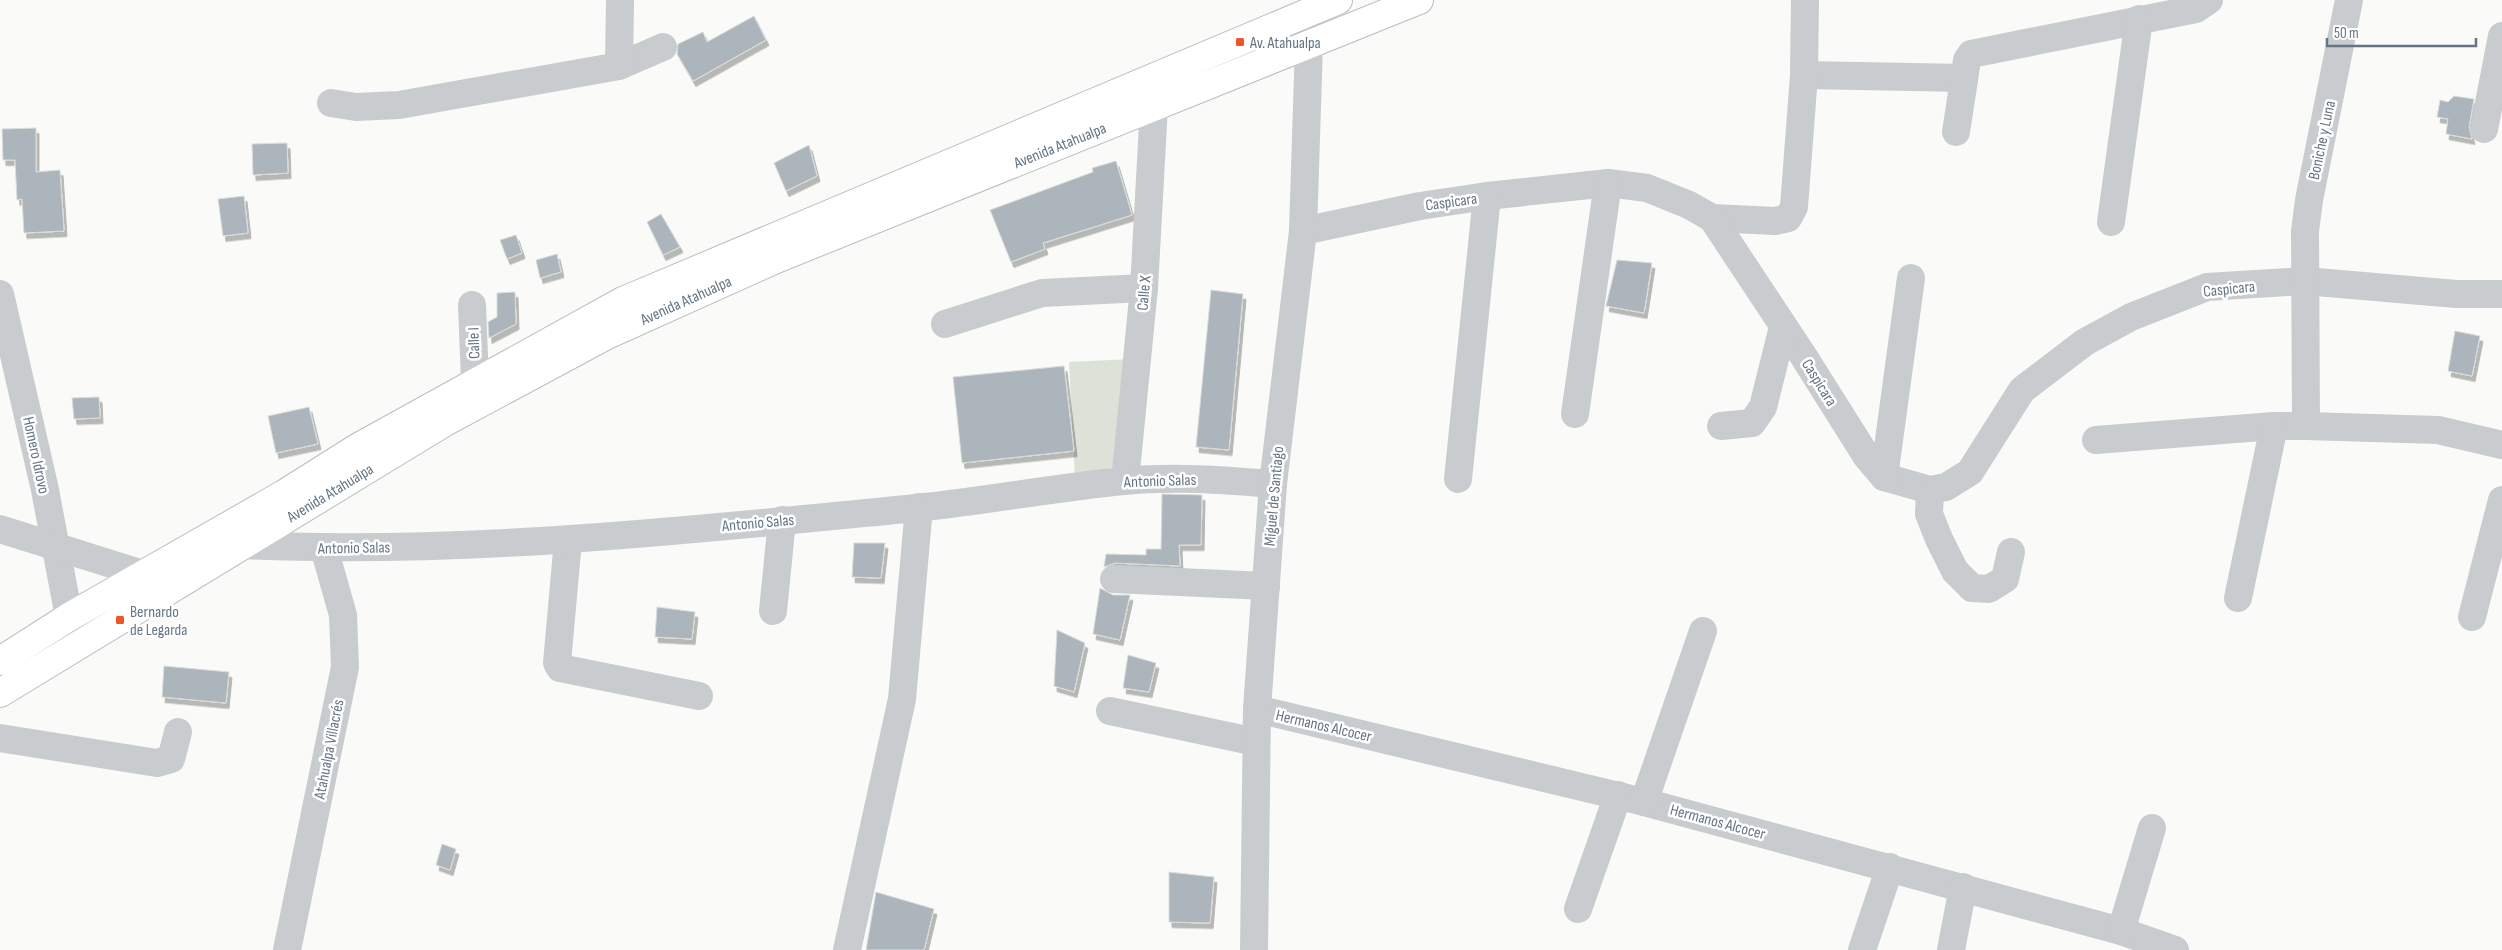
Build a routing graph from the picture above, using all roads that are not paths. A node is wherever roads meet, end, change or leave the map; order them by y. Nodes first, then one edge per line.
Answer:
1 (620, 0) edge
2 (1337, 0) edge
3 (1419, 0) edge
4 (1805, 0) edge
5 (2209, 0) edge
6 (2349, 0) edge
7 (2139, 19) junction
8 (2502, 36) edge
9 (1309, 44) junction
10 (664, 48) dead end
11 (619, 66) junction
12 (1804, 75) junction
13 (1964, 78) junction
14 (331, 103) dead end
15 (1154, 106) junction
16 (2484, 129) dead end
17 (1956, 132) dead end
18 (1608, 183) junction
19 (1487, 196) junction
20 (1712, 218) junction
21 (2112, 222) dead end
22 (1303, 231) junction
23 (1911, 278) dead end
24 (2305, 282) junction
25 (1144, 288) junction
26 (0, 294) edge
27 (2502, 294) edge
28 (472, 305) dead end
29 (945, 324) dead end
30 (1783, 327) junction
31 (7, 353) edge
32 (474, 381) junction
33 (1575, 414) dead end
34 (1721, 426) dead end
35 (2274, 426) junction
36 (2306, 426) junction
37 (2096, 440) dead end
38 (2502, 445) edge
39 (1884, 478) junction
40 (1458, 480) dead end
41 (1125, 481) junction
42 (1273, 484) junction
43 (1930, 490) junction
44 (2502, 500) edge
45 (919, 507) junction
46 (782, 520) junction
47 (0, 529) edge
48 (568, 540) junction
49 (240, 545) junction
50 (55, 546) junction
51 (324, 548) junction
52 (2012, 552) dead end
53 (144, 574) junction
54 (1114, 579) dead end
55 (1266, 586) junction
56 (2238, 598) dead end
57 (773, 611) dead end
58 (69, 617) junction
59 (2472, 617) dead end
60 (1703, 630) dead end
61 (0, 661) edge
62 (0, 693) edge
63 (700, 696) dead end
64 (1257, 709) junction
65 (1110, 712) dead end
66 (178, 732) dead end
67 (0, 738) edge
68 (1256, 742) junction
69 (1618, 795) junction
70 (1644, 802) junction
71 (2152, 828) dead end
72 (1890, 867) junction
73 (1963, 887) junction
74 (1578, 909) dead end
75 (2121, 931) junction
76 (287, 950) edge
77 (847, 950) edge
78 (1254, 950) edge
79 (1862, 950) edge
80 (1951, 950) edge
81 (2175, 950) edge

1 - 11 street
2 - 32 highway, Avenida Atahualpa
3 - 9 highway, Avenida Atahualpa
4 - 12 street
5 - 7 street
6 - 24 street, Boniche y Luna
7 - 13 street
7 - 21 street
8 - 16 street
9 - 15 highway, Avenida Atahualpa
9 - 22 street, Miguel de Santiago
10 - 11 street
11 - 14 street
12 - 13 street
12 - 20 street
13 - 17 street
15 - 25 street, Calle X
15 - 49 highway, Avenida Atahualpa
18 - 19 street, Caspicara
18 - 20 street, Caspicara
18 - 33 street
19 - 22 street, Caspicara
19 - 40 street
20 - 30 street, Caspicara
22 - 42 street, Miguel de Santiago
23 - 39 street
24 - 27 street, Caspicara
24 - 36 street, Boniche y Luna
24 - 43 street, Caspicara
25 - 29 street
25 - 41 street, Calle X
26 - 31 street, Homero Idrovo
28 - 32 street, Calle I
30 - 34 street
30 - 39 street, Caspicara
31 - 50 street, Homero Idrovo
32 - 53 highway, Avenida Atahualpa
35 - 36 street
35 - 37 street
35 - 56 street
36 - 38 street
39 - 43 street
41 - 42 street, Antonio Salas
41 - 45 street, Antonio Salas
42 - 55 street, Miguel de Santiago
43 - 52 street
44 - 59 street
45 - 46 street, Antonio Salas
45 - 77 street
46 - 48 street, Antonio Salas
46 - 57 street
47 - 50 street
48 - 51 street, Antonio Salas
48 - 63 street
49 - 51 street, Antonio Salas
49 - 62 highway, Avenida Atahualpa
50 - 53 street
50 - 58 street, Homero Idrovo
51 - 76 street, Atahualpa Villacrés
53 - 58 highway, Avenida Atahualpa
54 - 55 street
55 - 64 street, Miguel de Santiago
58 - 61 highway, Avenida Atahualpa
60 - 70 street
64 - 68 street, Miguel de Santiago
64 - 69 street, Hermanos Alcocer
65 - 68 street
66 - 67 street
68 - 78 street, Miguel de Santiago
69 - 70 street, Hermanos Alcocer
69 - 74 street
70 - 72 street, Hermanos Alcocer
71 - 75 street
72 - 73 street, Hermanos Alcocer
72 - 79 street
73 - 75 street, Hermanos Alcocer
73 - 80 street
75 - 81 street, Hermanos Alcocer

